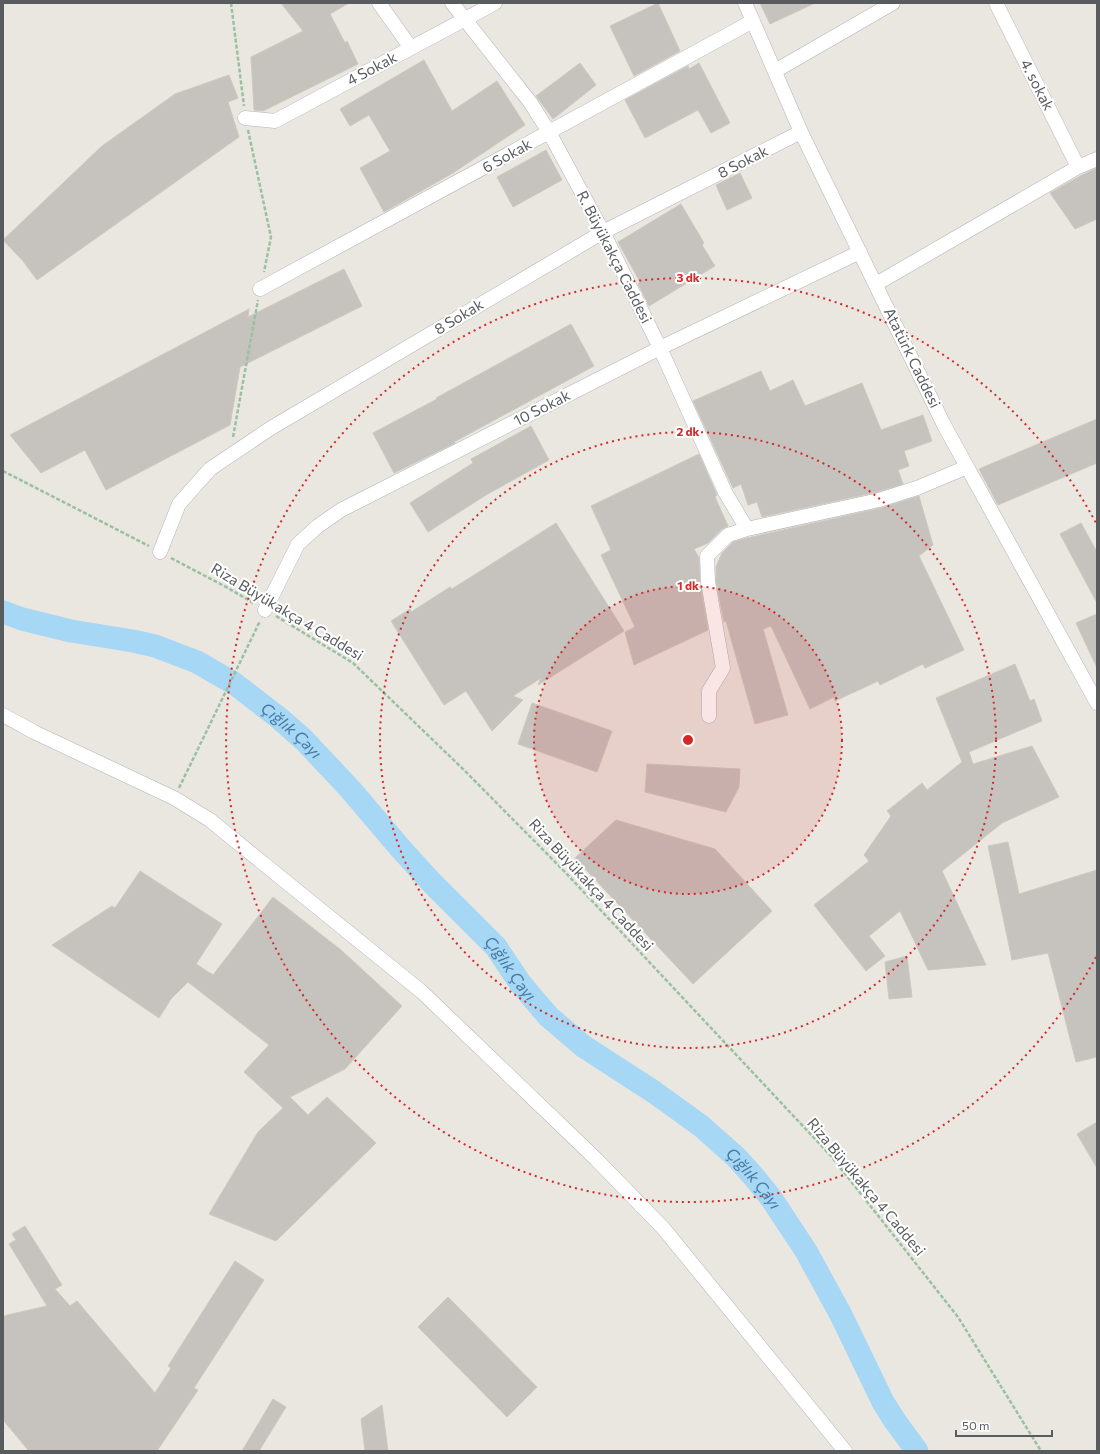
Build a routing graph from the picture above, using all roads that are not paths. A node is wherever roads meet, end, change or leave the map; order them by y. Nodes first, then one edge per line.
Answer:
1 (380, 3) edge
2 (452, 3) edge
3 (495, 3) edge
4 (745, 3) edge
5 (893, 3) edge
6 (996, 3) edge
7 (465, 19) junction
8 (753, 21) junction
9 (411, 48) junction
10 (775, 71) junction
11 (245, 118) road end
12 (549, 132) junction
13 (801, 132) junction
14 (1097, 159) edge
15 (1078, 167) junction
16 (603, 232) junction
17 (860, 252) junction
18 (876, 284) junction
19 (260, 289) road end
20 (660, 348) junction
21 (967, 467) junction
22 (747, 529) junction
23 (160, 552) road end
24 (265, 610) road end
25 (1097, 703) edge
26 (3, 714) edge
27 (710, 716) dead end
28 (845, 1451) edge

1 - 9 street
2 - 7 street, R. Büyükakça Caddesi
3 - 7 street, 4 Sokak
4 - 8 street, Atatürk Caddesi
5 - 10 street
6 - 15 street, 4. sokak
7 - 9 street, 4 Sokak
7 - 12 street, R. Büyükakça Caddesi
8 - 10 street, Atatürk Caddesi
8 - 12 street, 6 Sokak
9 - 11 street, 4 Sokak
10 - 13 street, Atatürk Caddesi
12 - 16 street, R. Büyükakça Caddesi
12 - 19 street, 6 Sokak
13 - 16 street, 8 Sokak
13 - 17 street, Atatürk Caddesi
14 - 15 street
15 - 18 street
16 - 20 street, R. Büyükakça Caddesi
16 - 23 street, 8 Sokak
17 - 18 street, Atatürk Caddesi
17 - 20 street, 10 Sokak
18 - 21 street, Atatürk Caddesi
20 - 22 street, R. Büyükakça Caddesi
20 - 24 street, 10 Sokak
21 - 22 street
21 - 25 street, Atatürk Caddesi
22 - 27 street
26 - 28 street

